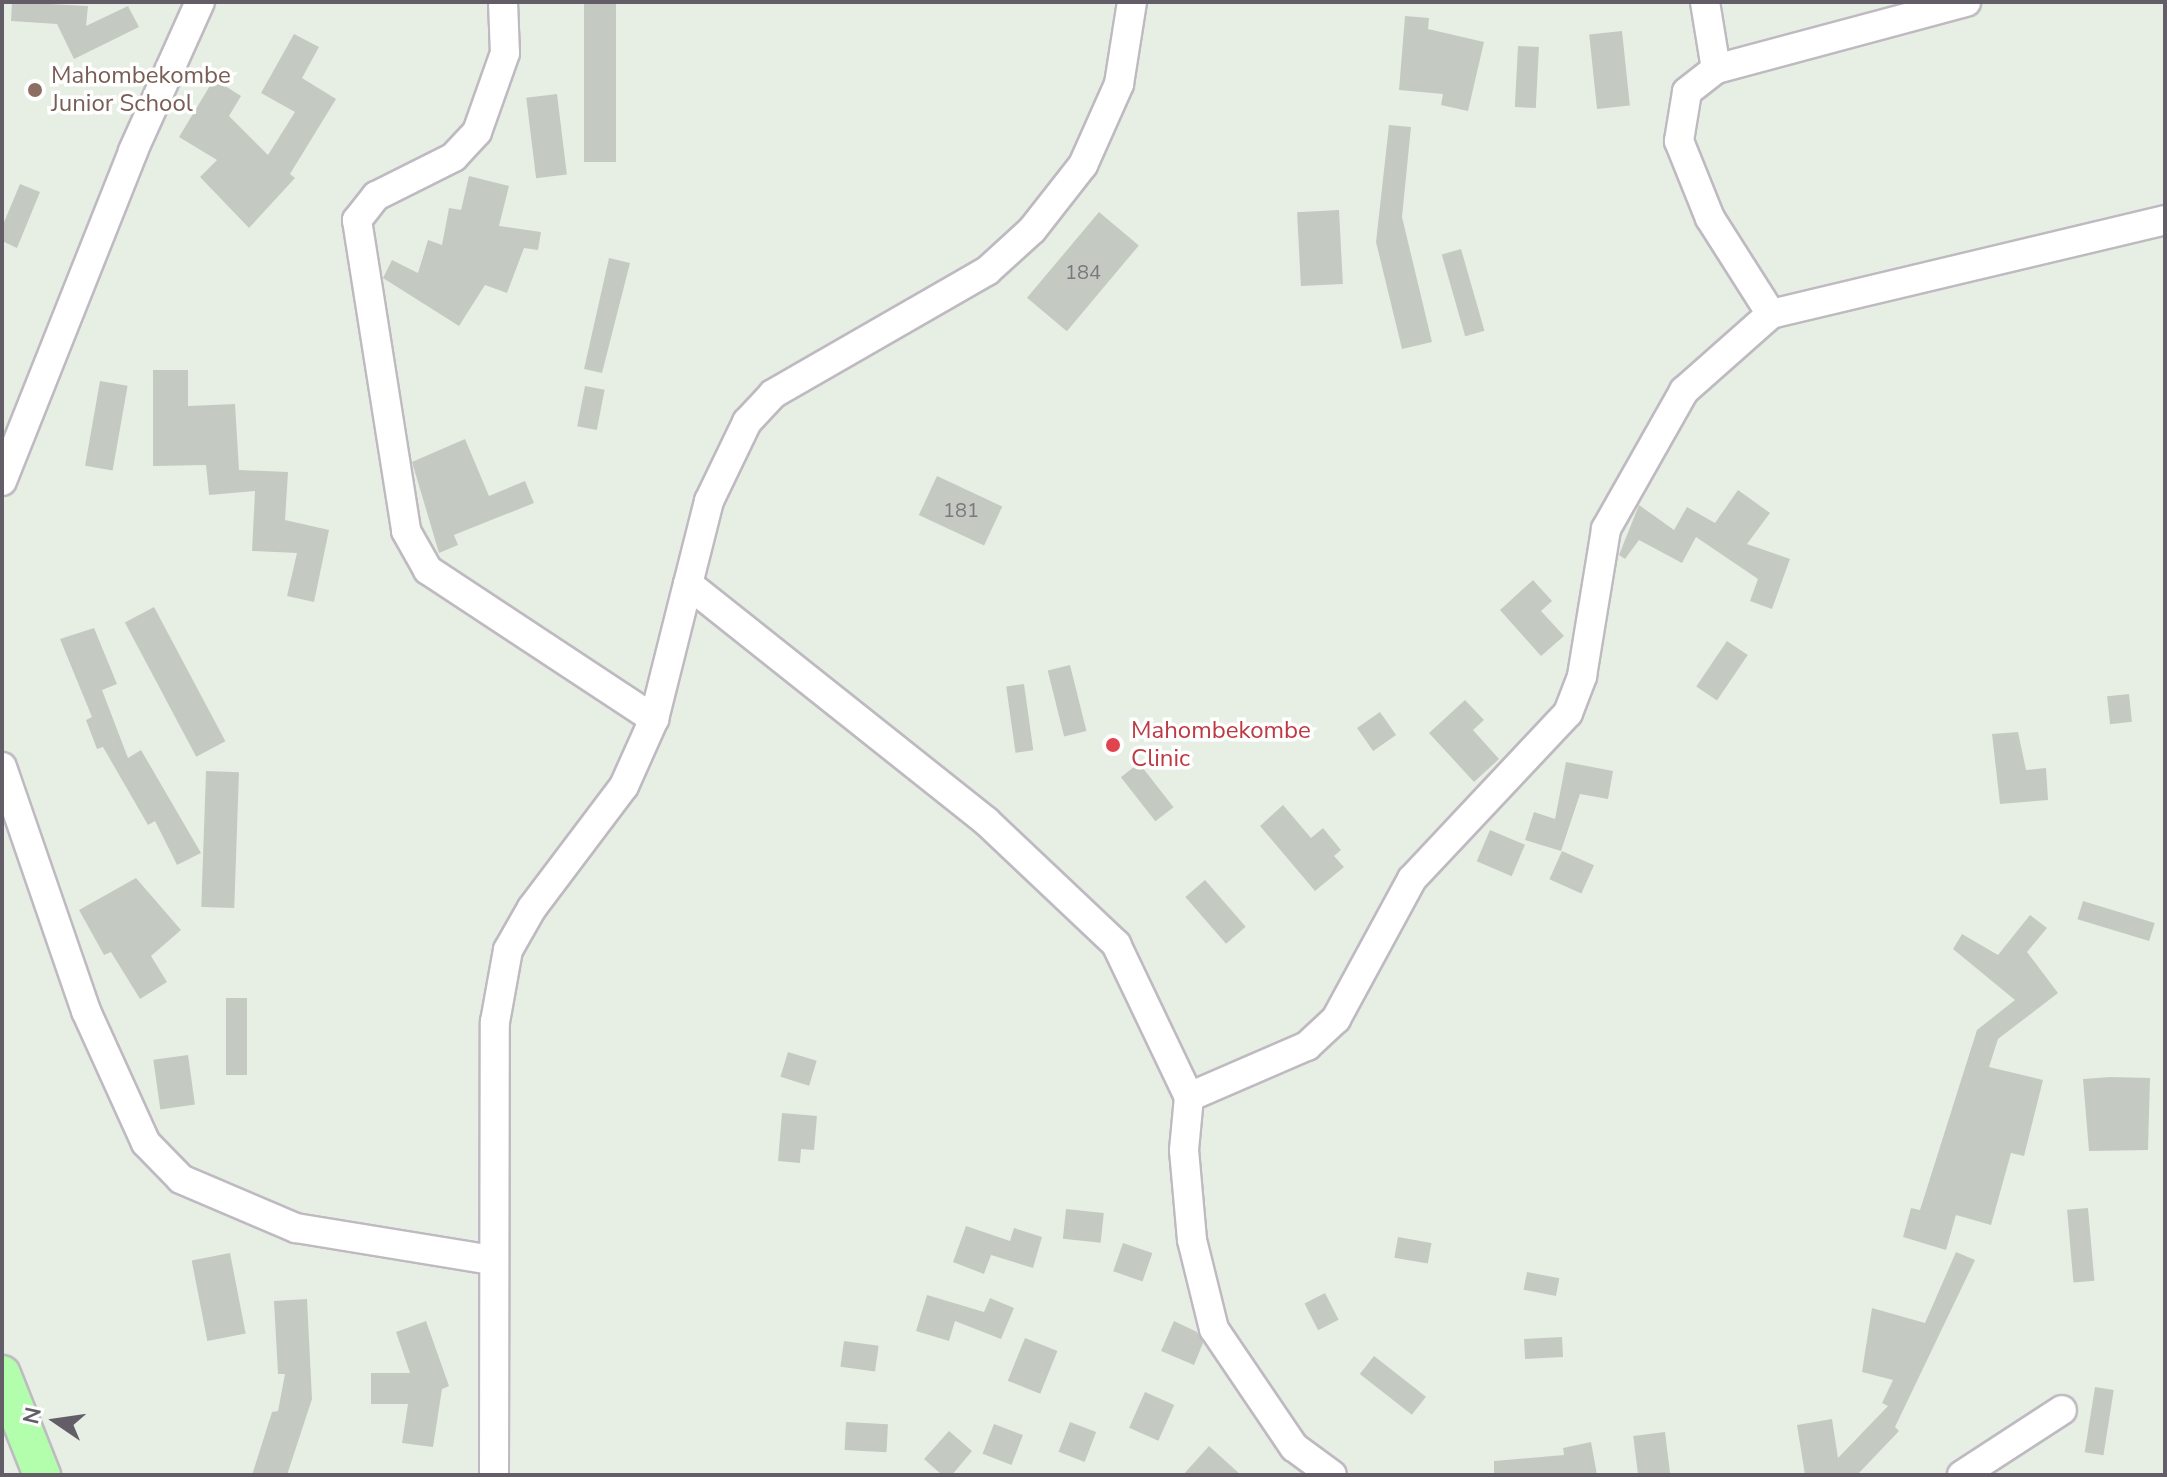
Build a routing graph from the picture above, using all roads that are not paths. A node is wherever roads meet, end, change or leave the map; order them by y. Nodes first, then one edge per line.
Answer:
1 (200, 2) edge
2 (503, 2) edge
3 (1132, 2) edge
4 (1705, 2) edge
5 (1966, 2) edge
6 (1716, 69) junction
7 (2165, 220) edge
8 (1771, 314) junction
9 (2, 481) edge
10 (688, 584) junction
11 (654, 719) junction
12 (2, 767) edge
13 (1189, 1097) junction
14 (492, 1260) junction
15 (2, 1374) edge
16 (2062, 1410) dead end
17 (1969, 1473) edge
18 (42, 1475) edge
19 (494, 1475) edge
20 (1332, 1475) edge

1 - 9 street
2 - 11 street
3 - 10 street
4 - 6 street
5 - 6 street
6 - 8 street
7 - 8 street
8 - 13 street
10 - 11 street
10 - 13 street
11 - 14 street
12 - 14 street
13 - 20 street
14 - 19 street
15 - 18 main road
16 - 17 street

